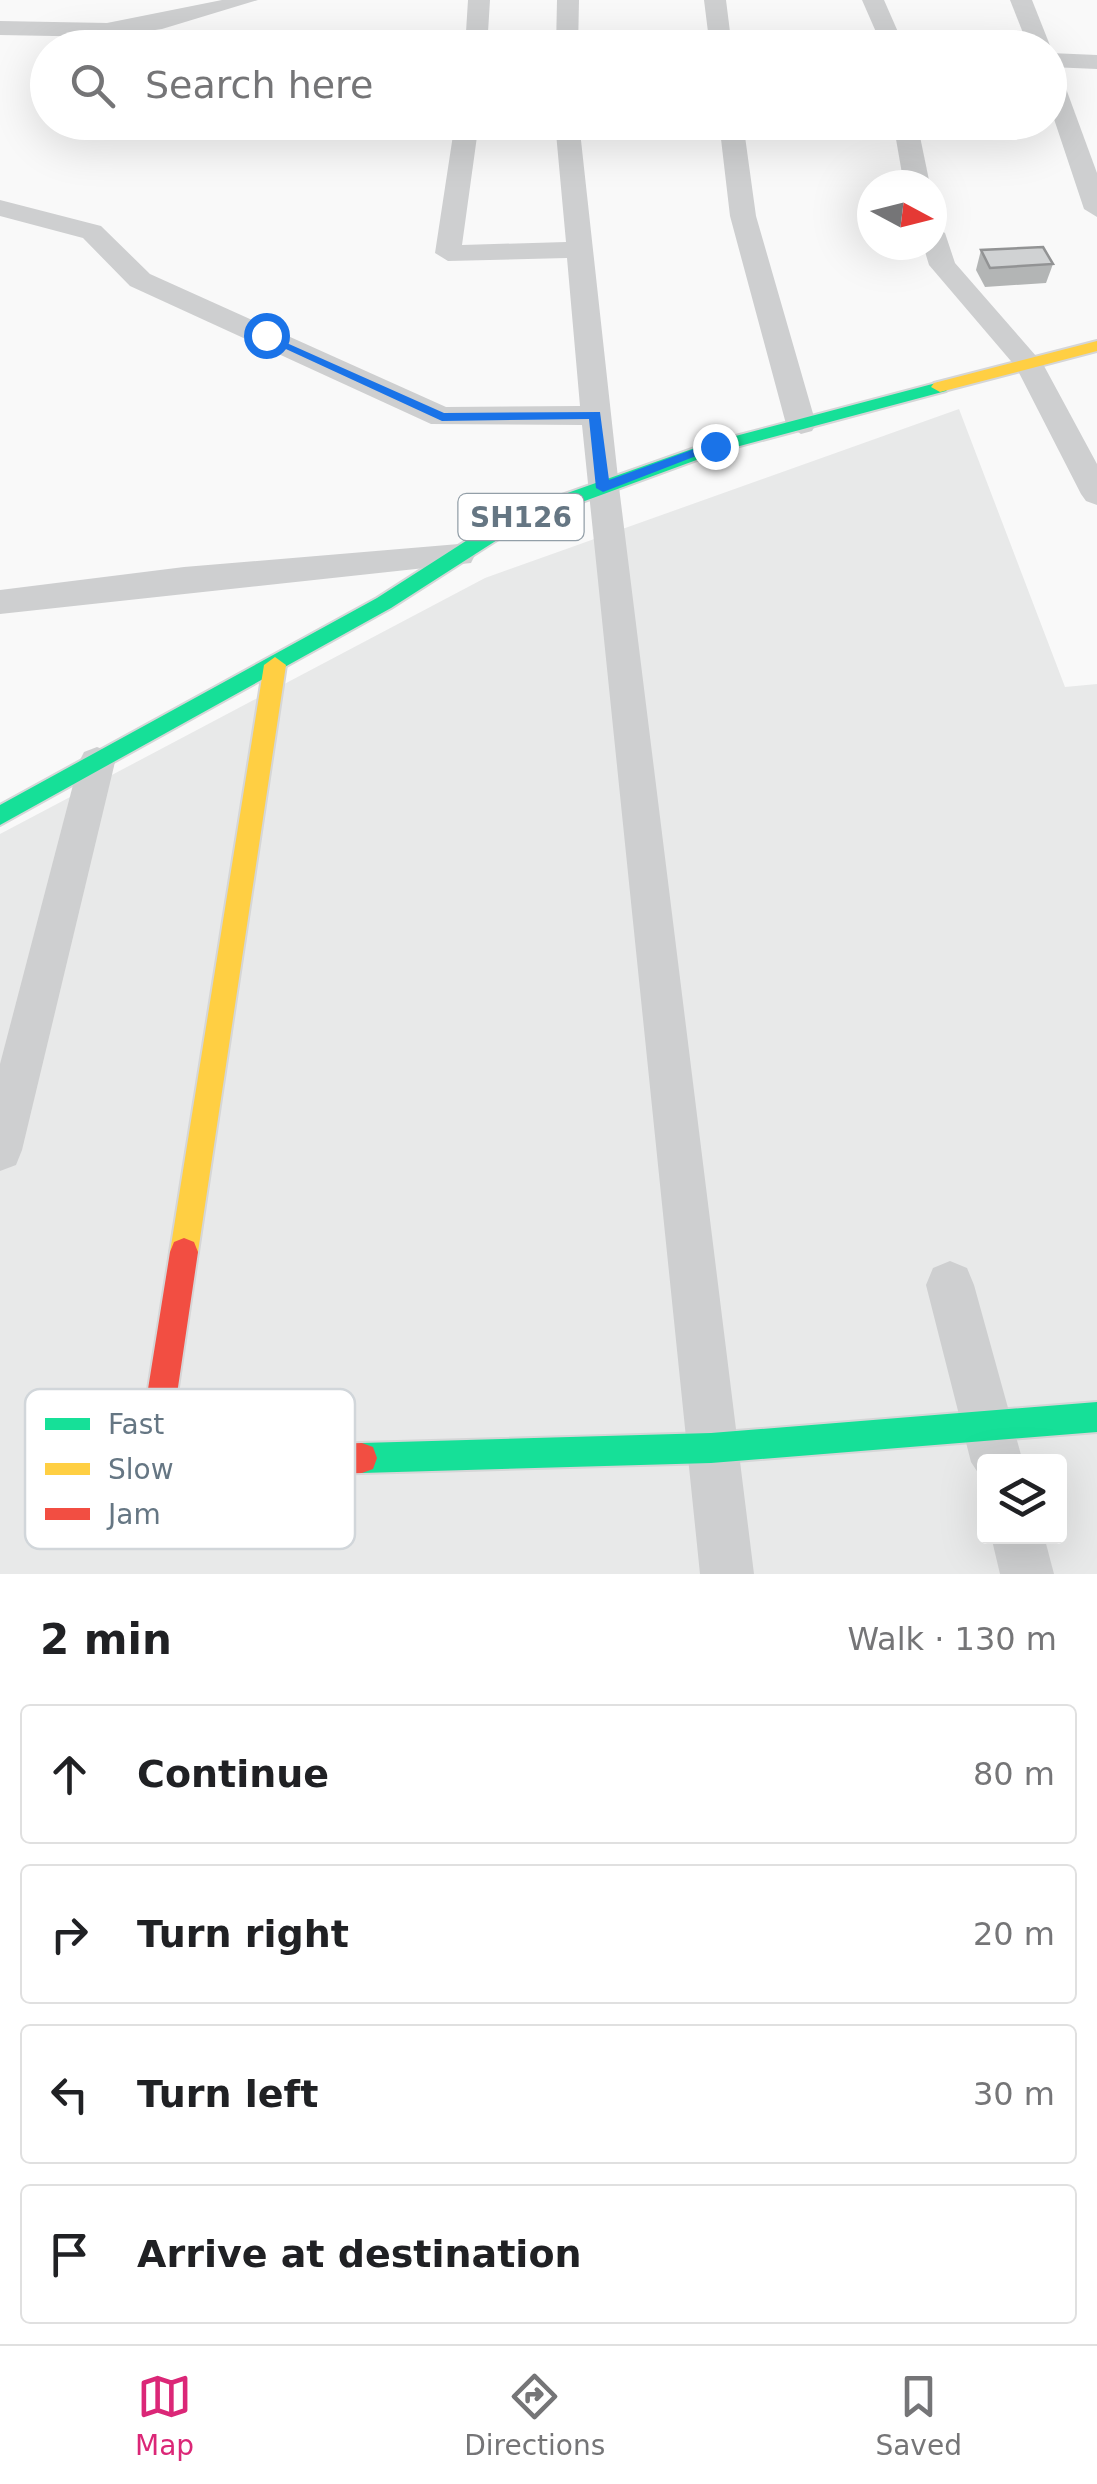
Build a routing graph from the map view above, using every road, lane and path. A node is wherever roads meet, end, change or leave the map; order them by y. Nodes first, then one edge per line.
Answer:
1 (247, 0) edge
2 (480, 0) edge
3 (568, 0) edge
4 (716, 0) edge
5 (872, 0) edge
6 (1020, 0) edge
7 (0, 28) edge
8 (477, 30) edge
9 (568, 30) edge
10 (720, 30) edge
11 (886, 30) edge
12 (1032, 30) edge
13 (1067, 61) edge
14 (1097, 62) edge
15 (1067, 123) edge
16 (465, 140) edge
17 (569, 140) edge
18 (734, 140) edge
19 (908, 140) edge
20 (914, 170) edge
21 (0, 208) edge
22 (1097, 209) edge
23 (578, 250) junction
24 (940, 260) edge
25 (1097, 346) edge
26 (1029, 364) junction
27 (595, 415) junction
28 (801, 424) junction
29 (603, 488) junction
30 (1097, 494) edge
31 (459, 555) junction
32 (0, 602) edge
33 (274, 665) junction
34 (98, 762) junction
35 (0, 816) edge
36 (0, 1150) edge
37 (950, 1284) dead end
38 (162, 1389) edge
39 (1097, 1417) edge
40 (993, 1444) edge
41 (711, 1448) junction
42 (355, 1458) edge
43 (1019, 1544) edge
44 (726, 1574) edge
45 (1027, 1574) edge

1 - 7 street
2 - 8 street
3 - 9 street
4 - 10 street
5 - 11 street
6 - 12 street
13 - 14 street
15 - 22 street
16 - 23 street
17 - 23 street
18 - 28 street
19 - 20 street
21 - 27 street
23 - 27 street
24 - 26 street
25 - 26 main road, SH126
26 - 28 main road, SH126
26 - 30 street
27 - 29 street
28 - 29 main road, SH126
29 - 31 main road, SH126
29 - 41 street
31 - 32 street
31 - 33 main road, SH126
33 - 34 main road, SH126
33 - 38 main road
34 - 35 main road, SH126
34 - 36 street
37 - 40 street
39 - 40 main road
40 - 41 main road
41 - 42 main road
41 - 44 street
43 - 45 street

